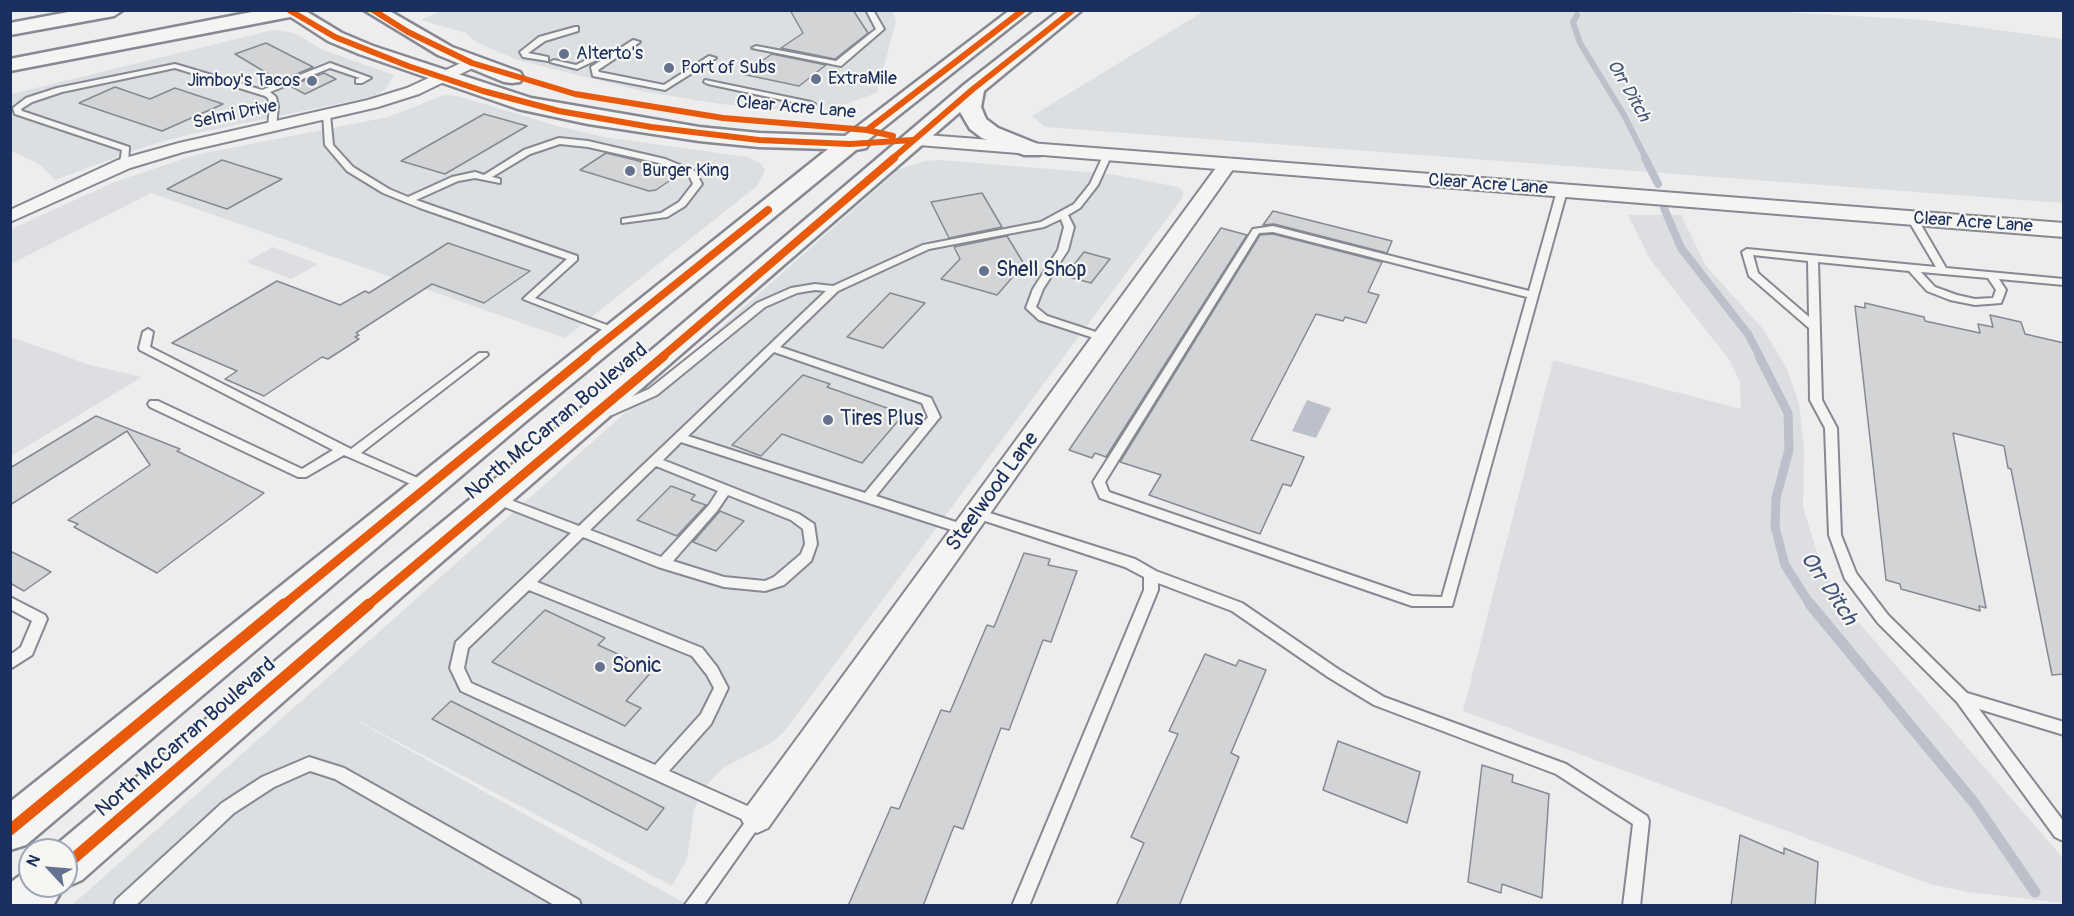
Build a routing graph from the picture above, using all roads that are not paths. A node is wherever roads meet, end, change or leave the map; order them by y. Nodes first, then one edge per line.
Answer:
1 (67, 10) edge
2 (114, 10) edge
3 (373, 10) edge
4 (869, 10) edge
5 (1023, 10) edge
6 (1073, 10) edge
7 (291, 11) edge
8 (10, 21) edge
9 (133, 21) dead end
10 (574, 28) dead end
11 (10, 29) edge
12 (627, 40) dead end
13 (636, 42) dead end
14 (10, 44) edge
15 (756, 48) dead end
16 (712, 58) dead end
17 (545, 59) dead end
18 (554, 62) dead end
19 (472, 63) junction
20 (10, 64) edge
21 (442, 78) junction
22 (359, 81) dead end
23 (708, 82) dead end
24 (973, 88) junction
25 (263, 92) junction
26 (811, 104) dead end
27 (326, 115) junction
28 (272, 127) junction
29 (858, 137) junction
30 (743, 139) junction
31 (913, 140) junction
32 (1032, 150) junction
33 (1107, 156) junction
34 (124, 164) junction
35 (1227, 165) junction
36 (486, 177) junction
37 (498, 181) dead end
38 (1562, 191) junction
39 (409, 200) junction
40 (768, 210) junction
41 (1063, 213) junction
42 (10, 217) edge
43 (1912, 218) junction
44 (625, 221) dead end
45 (2064, 230) edge
46 (1813, 259) junction
47 (1912, 268) junction
48 (1943, 271) junction
49 (1992, 276) junction
50 (2064, 282) edge
51 (834, 289) junction
52 (1533, 295) junction
53 (1814, 327) junction
54 (148, 332) dead end
55 (616, 332) junction
56 (1104, 338) junction
57 (772, 348) junction
58 (483, 355) dead end
59 (154, 404) dead end
60 (585, 422) junction
61 (678, 438) junction
62 (347, 452) junction
63 (654, 461) junction
64 (427, 487) junction
65 (726, 488) junction
66 (495, 498) junction
67 (868, 498) junction
68 (972, 522) junction
69 (580, 532) junction
70 (663, 563) junction
71 (1151, 575) junction
72 (526, 583) junction
73 (10, 602) edge
74 (10, 663) edge
75 (1962, 698) junction
76 (2064, 729) edge
77 (658, 773) junction
78 (757, 818) junction
79 (10, 830) edge
80 (2061, 832) dead end
81 (78, 855) edge
82 (122, 906) edge
83 (573, 906) edge
84 (692, 906) edge
85 (1020, 906) edge
86 (1631, 906) edge

1 - 8 main road
2 - 11 main road
3 - 19 main road, Clear Acre Lane
4 - 15 lane
5 - 29 main road, North McCarran Boulevard
6 - 24 main road, North McCarran Boulevard
7 - 20 main road
7 - 21 main road, Clear Acre Lane
9 - 14 main road
10 - 17 lane
12 - 18 lane
13 - 16 lane
19 - 21 street, Selmi Drive
19 - 29 main road, Clear Acre Lane
21 - 27 street, Selmi Drive
21 - 30 main road, Clear Acre Lane
22 - 25 lane
23 - 26 lane
24 - 31 main road, North McCarran Boulevard
24 - 32 main road
25 - 28 lane
25 - 34 lane
27 - 28 street, Selmi Drive
27 - 39 lane
28 - 34 street, Selmi Drive
29 - 30 main road, Clear Acre Lane
29 - 31 main road, Clear Acre Lane
29 - 40 main road, North McCarran Boulevard
30 - 40 main road
31 - 32 street, Clear Acre Lane
31 - 60 main road, North McCarran Boulevard
32 - 33 street, Clear Acre Lane
33 - 35 street, Clear Acre Lane
33 - 41 lane
34 - 42 street, Selmi Drive
35 - 38 street, Clear Acre Lane
35 - 56 street, Steelwood Lane
36 - 37 lane
36 - 39 lane
36 - 44 lane
38 - 43 street, Clear Acre Lane
38 - 52 lane
39 - 55 lane
40 - 55 main road, North McCarran Boulevard
41 - 51 lane
41 - 56 lane
43 - 45 street, Clear Acre Lane
43 - 48 lane
46 - 47 lane
46 - 53 lane
46 - 53 lane
47 - 48 lane
47 - 49 lane
48 - 49 lane
49 - 50 lane
51 - 57 lane
51 - 60 lane
52 - 52 lane
53 - 75 lane
54 - 62 lane
55 - 64 main road, North McCarran Boulevard
56 - 68 street, Steelwood Lane
57 - 61 lane
57 - 67 lane
58 - 62 lane
59 - 62 lane
60 - 66 main road, North McCarran Boulevard
61 - 63 lane
61 - 67 lane
62 - 64 lane
63 - 65 lane
63 - 69 lane
64 - 79 main road, North McCarran Boulevard
65 - 70 lane
65 - 70 lane
66 - 69 lane
66 - 81 main road, North McCarran Boulevard
67 - 68 lane
68 - 71 lane
68 - 78 street, Steelwood Lane
69 - 70 lane
69 - 72 lane
71 - 85 lane
71 - 86 lane
72 - 77 lane
72 - 77 lane
73 - 74 lane
75 - 76 lane
75 - 80 lane
77 - 78 lane
78 - 84 lane
82 - 83 lane

